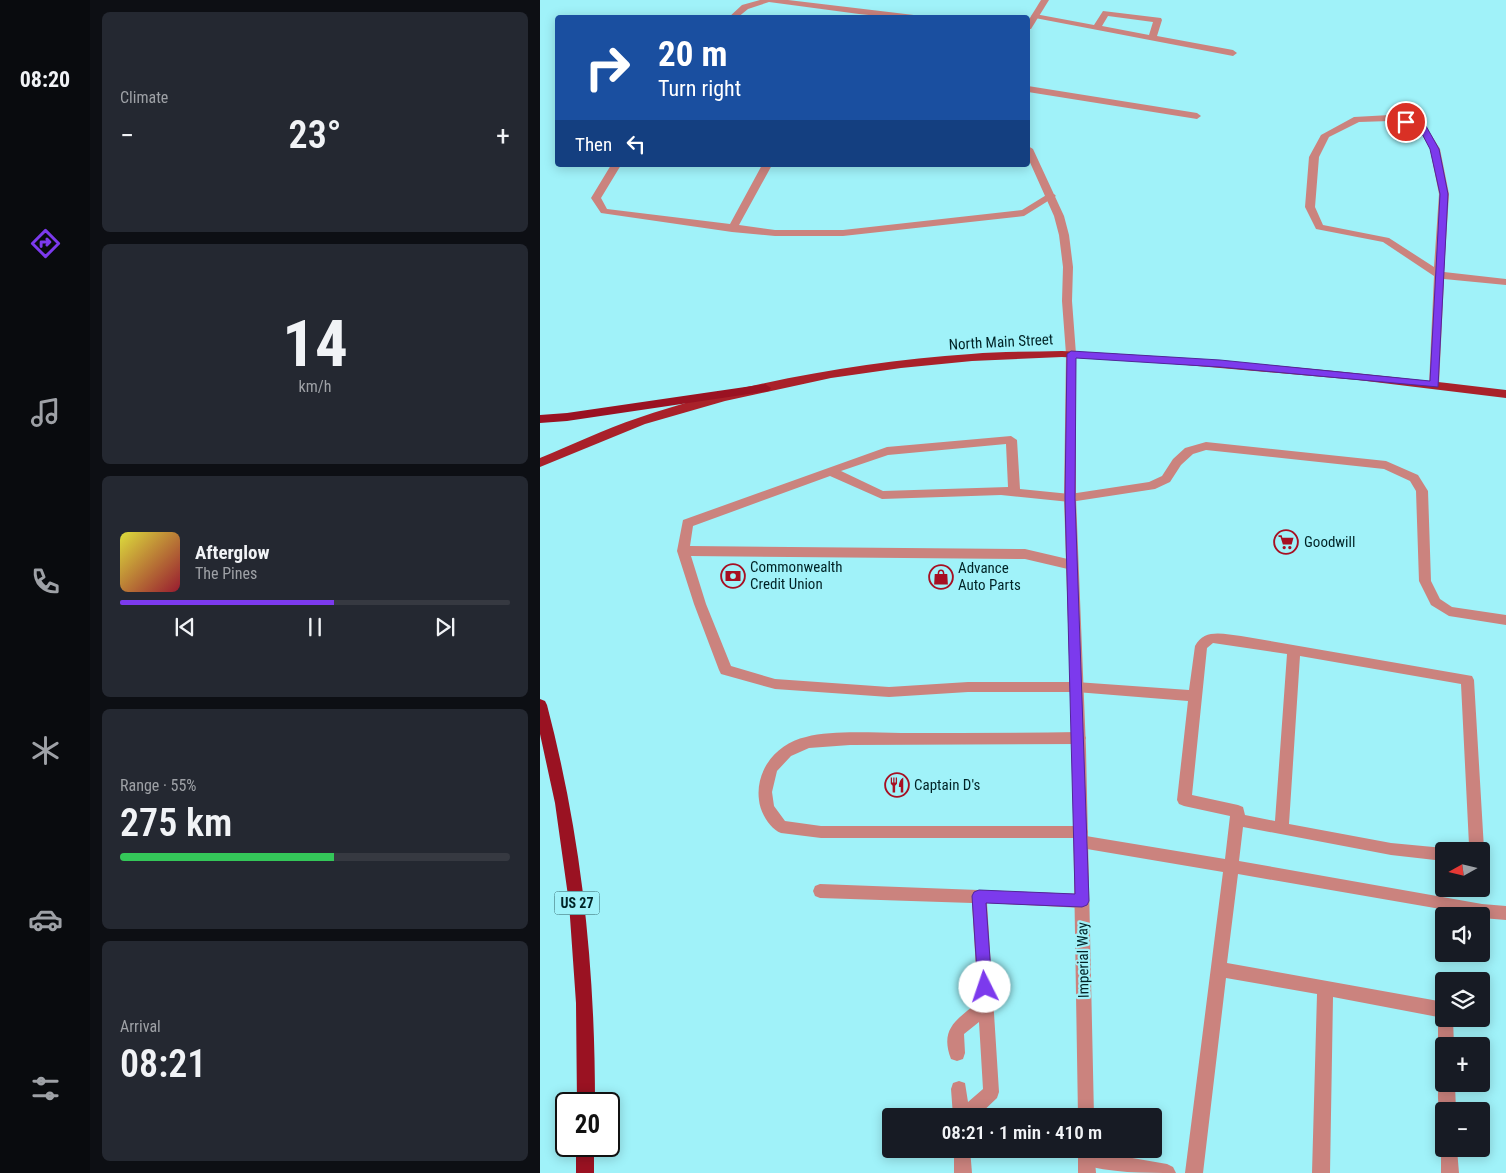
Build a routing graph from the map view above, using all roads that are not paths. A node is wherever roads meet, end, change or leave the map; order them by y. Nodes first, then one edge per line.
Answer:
1 (769, 0) edge
2 (1045, 0) edge
3 (736, 15) edge
4 (857, 15) edge
5 (1035, 16) junction
6 (1030, 24) edge
7 (1098, 27) junction
8 (1152, 38) junction
9 (1233, 53) dead end
10 (1030, 89) edge
11 (1197, 116) dead end
12 (1030, 153) edge
13 (615, 167) edge
14 (767, 167) edge
15 (1051, 196) junction
16 (732, 229) junction
17 (1439, 275) junction
18 (1506, 282) edge
19 (1071, 354) junction
20 (1434, 385) junction
21 (765, 388) junction
22 (1506, 394) edge
23 (540, 419) edge
24 (540, 464) edge
25 (830, 471) junction
26 (1014, 493) junction
27 (1070, 498) junction
28 (683, 551) junction
29 (1072, 565) junction
30 (1506, 620) edge
31 (1294, 651) junction
32 (1076, 687) junction
33 (1195, 696) junction
34 (540, 705) edge
35 (1079, 738) junction
36 (1237, 820) junction
37 (1282, 828) junction
38 (1081, 838) junction
39 (1477, 842) edge
40 (1435, 854) edge
41 (1232, 866) junction
42 (820, 891) dead end
43 (979, 896) junction
44 (1082, 901) junction
45 (1506, 913) edge
46 (1219, 969) junction
47 (1325, 989) junction
48 (986, 1005) junction
49 (1435, 1008) edge
50 (957, 1053) dead end
51 (959, 1088) dead end
52 (586, 1092) edge
53 (960, 1108) edge
54 (974, 1108) edge
55 (1086, 1108) edge
56 (585, 1157) edge
57 (1449, 1157) edge
58 (962, 1158) edge
59 (1086, 1160) edge
60 (585, 1173) edge
61 (963, 1173) edge
62 (1166, 1173) edge
63 (1194, 1173) edge
64 (1321, 1173) edge
65 (1450, 1173) edge

1 - 3 street
1 - 4 street
2 - 5 street
5 - 6 street
5 - 7 street
7 - 8 street
7 - 8 street
8 - 9 street
10 - 11 street
12 - 15 street, Imperial Way
13 - 16 street
14 - 16 street
15 - 16 street
15 - 19 street, Imperial Way
17 - 17 street
17 - 18 street
17 - 20 street
19 - 20 main road, North Main Street
19 - 21 main road, North Main Street
19 - 27 street, Imperial Way
20 - 22 main road, North Main Street
21 - 23 highway
21 - 24 main road, North Main Street
25 - 26 street
25 - 26 street
25 - 28 street
26 - 27 street
27 - 29 street, Imperial Way
27 - 30 street
28 - 29 street
28 - 32 street
29 - 32 street, Imperial Way
31 - 33 street
31 - 37 street
31 - 39 street
32 - 33 street
32 - 35 street, Imperial Way
33 - 36 street
34 - 52 highway, US 27
35 - 38 street, Imperial Way
35 - 38 street
36 - 37 street
36 - 41 street
37 - 40 street
38 - 41 street
38 - 44 street, Imperial Way
41 - 45 street
41 - 46 street
42 - 43 street
43 - 44 street
43 - 48 street
44 - 55 street, Imperial Way
46 - 47 street
46 - 63 street
47 - 49 street
47 - 64 street
48 - 50 street
48 - 54 street
51 - 53 street
56 - 60 highway
57 - 65 street
58 - 61 street
59 - 62 street

